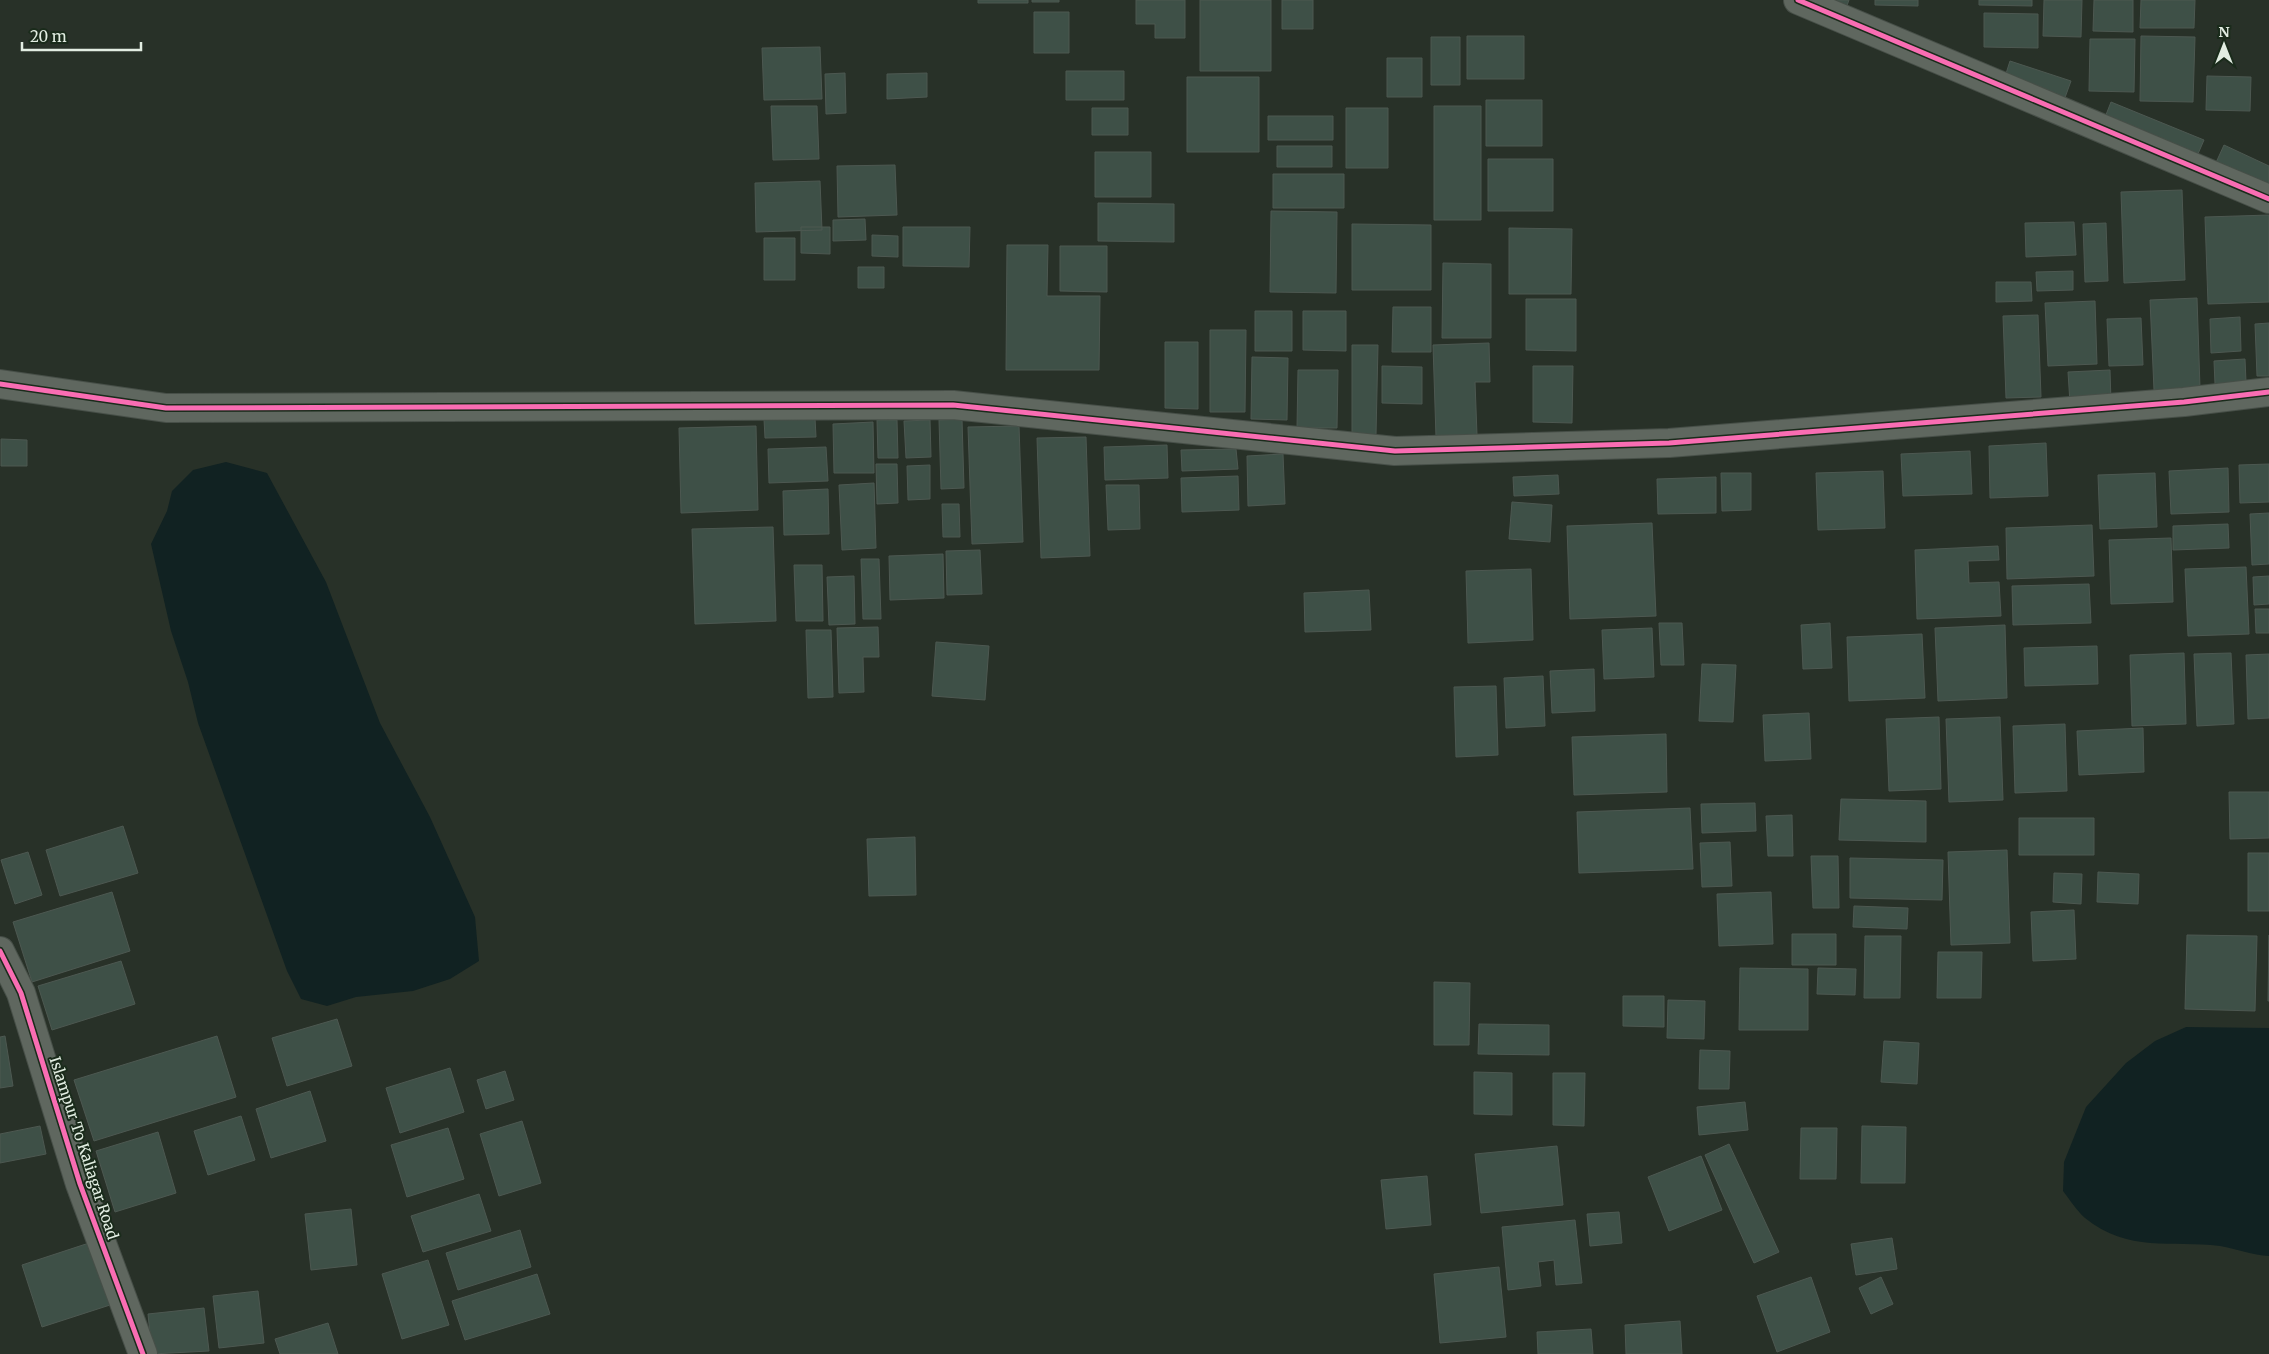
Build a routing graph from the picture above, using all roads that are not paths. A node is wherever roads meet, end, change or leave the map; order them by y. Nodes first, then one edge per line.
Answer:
1 (1798, 0) edge
2 (2269, 199) edge
3 (0, 384) edge
4 (2269, 392) edge
5 (0, 952) edge
6 (143, 1354) edge

1 - 2 street
3 - 4 street
5 - 6 street, Islampur To Kaliagar Road

